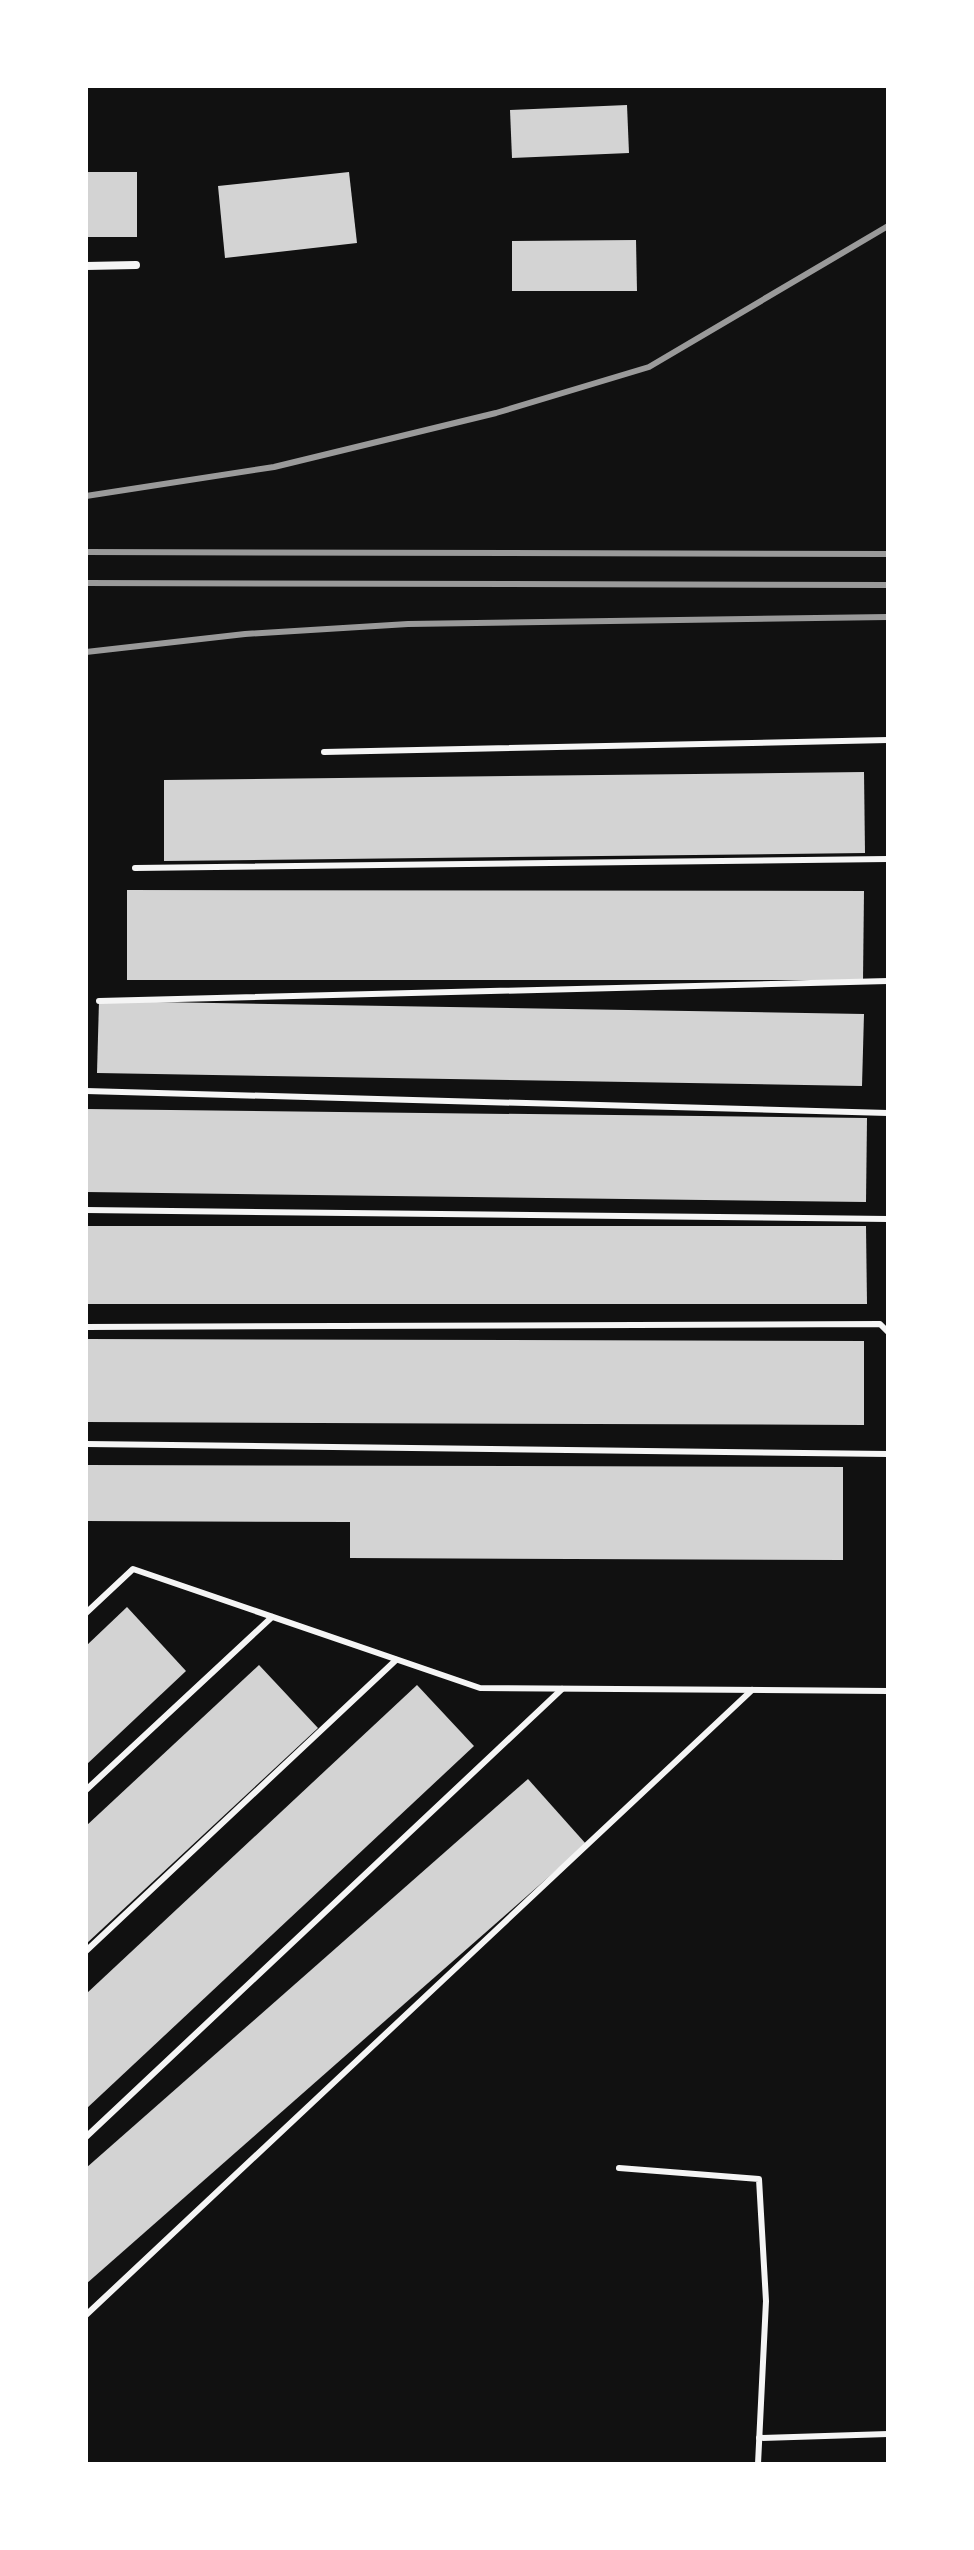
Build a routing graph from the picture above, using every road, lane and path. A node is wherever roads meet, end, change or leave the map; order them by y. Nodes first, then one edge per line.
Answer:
1 (136, 265) dead end
2 (86, 266) edge
3 (888, 740) edge
4 (324, 752) dead end
5 (888, 859) edge
6 (135, 868) dead end
7 (888, 981) edge
8 (99, 1001) dead end
9 (86, 1091) edge
10 (888, 1113) edge
11 (86, 1210) edge
12 (888, 1219) edge
13 (86, 1327) edge
14 (888, 1332) edge
15 (86, 1444) edge
16 (888, 1454) edge
17 (86, 1613) edge
18 (272, 1617) junction
19 (396, 1660) junction
20 (562, 1689) junction
21 (752, 1690) junction
22 (888, 1691) edge
23 (86, 1790) edge
24 (86, 1951) edge
25 (86, 2137) edge
26 (619, 2168) dead end
27 (86, 2315) edge
28 (888, 2434) edge
29 (759, 2438) junction
30 (758, 2464) edge

1 - 2 street
3 - 4 lane
5 - 6 lane
7 - 8 lane
9 - 10 lane
11 - 12 lane
13 - 14 lane
15 - 16 lane
17 - 18 lane
18 - 19 lane
18 - 23 lane
19 - 20 lane
19 - 24 lane
20 - 21 lane
20 - 25 lane
21 - 22 lane
21 - 27 lane
26 - 29 lane
28 - 29 lane
29 - 30 lane

